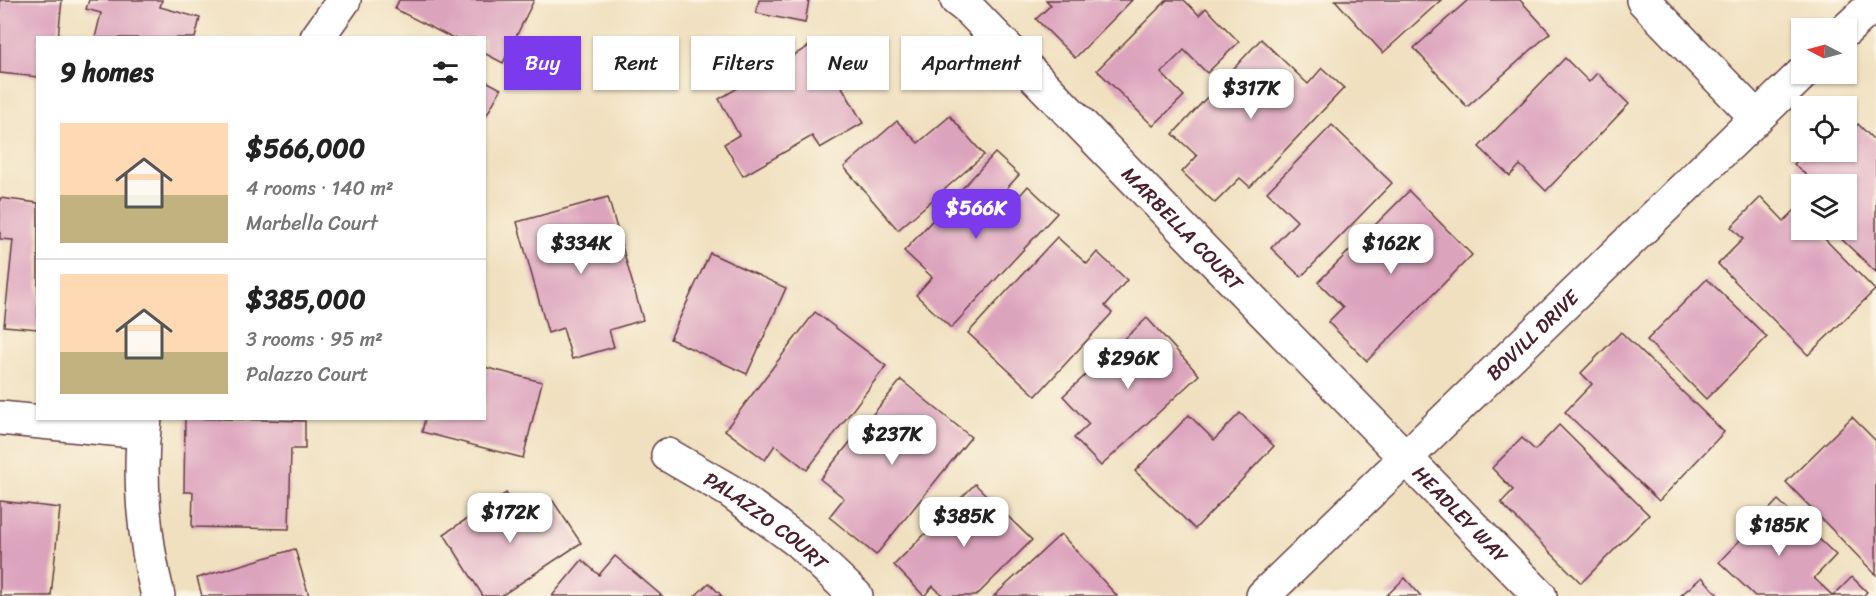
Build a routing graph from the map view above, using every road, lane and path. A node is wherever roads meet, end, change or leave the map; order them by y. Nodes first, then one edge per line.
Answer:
1 (344, 0) edge
2 (957, 0) edge
3 (1643, 0) edge
4 (1876, 2) edge
5 (1857, 20) edge
6 (318, 36) edge
7 (1791, 84) edge
8 (1756, 117) junction
9 (0, 418) edge
10 (36, 420) edge
11 (41, 420) edge
12 (144, 425) edge
13 (668, 455) dead end
14 (1405, 458) junction
15 (158, 596) edge
16 (856, 596) edge
17 (1263, 596) edge
18 (1540, 596) edge

1 - 6 street
2 - 14 street, MARBELLA COURT
3 - 8 street
4 - 5 street
7 - 8 street, BOVILL DRIVE
8 - 14 street, BOVILL DRIVE
9 - 10 street
11 - 12 street
12 - 15 street
13 - 16 street, PALAZZO COURT
14 - 17 street, BOVILL DRIVE
14 - 18 street, HEADLEY WAY

